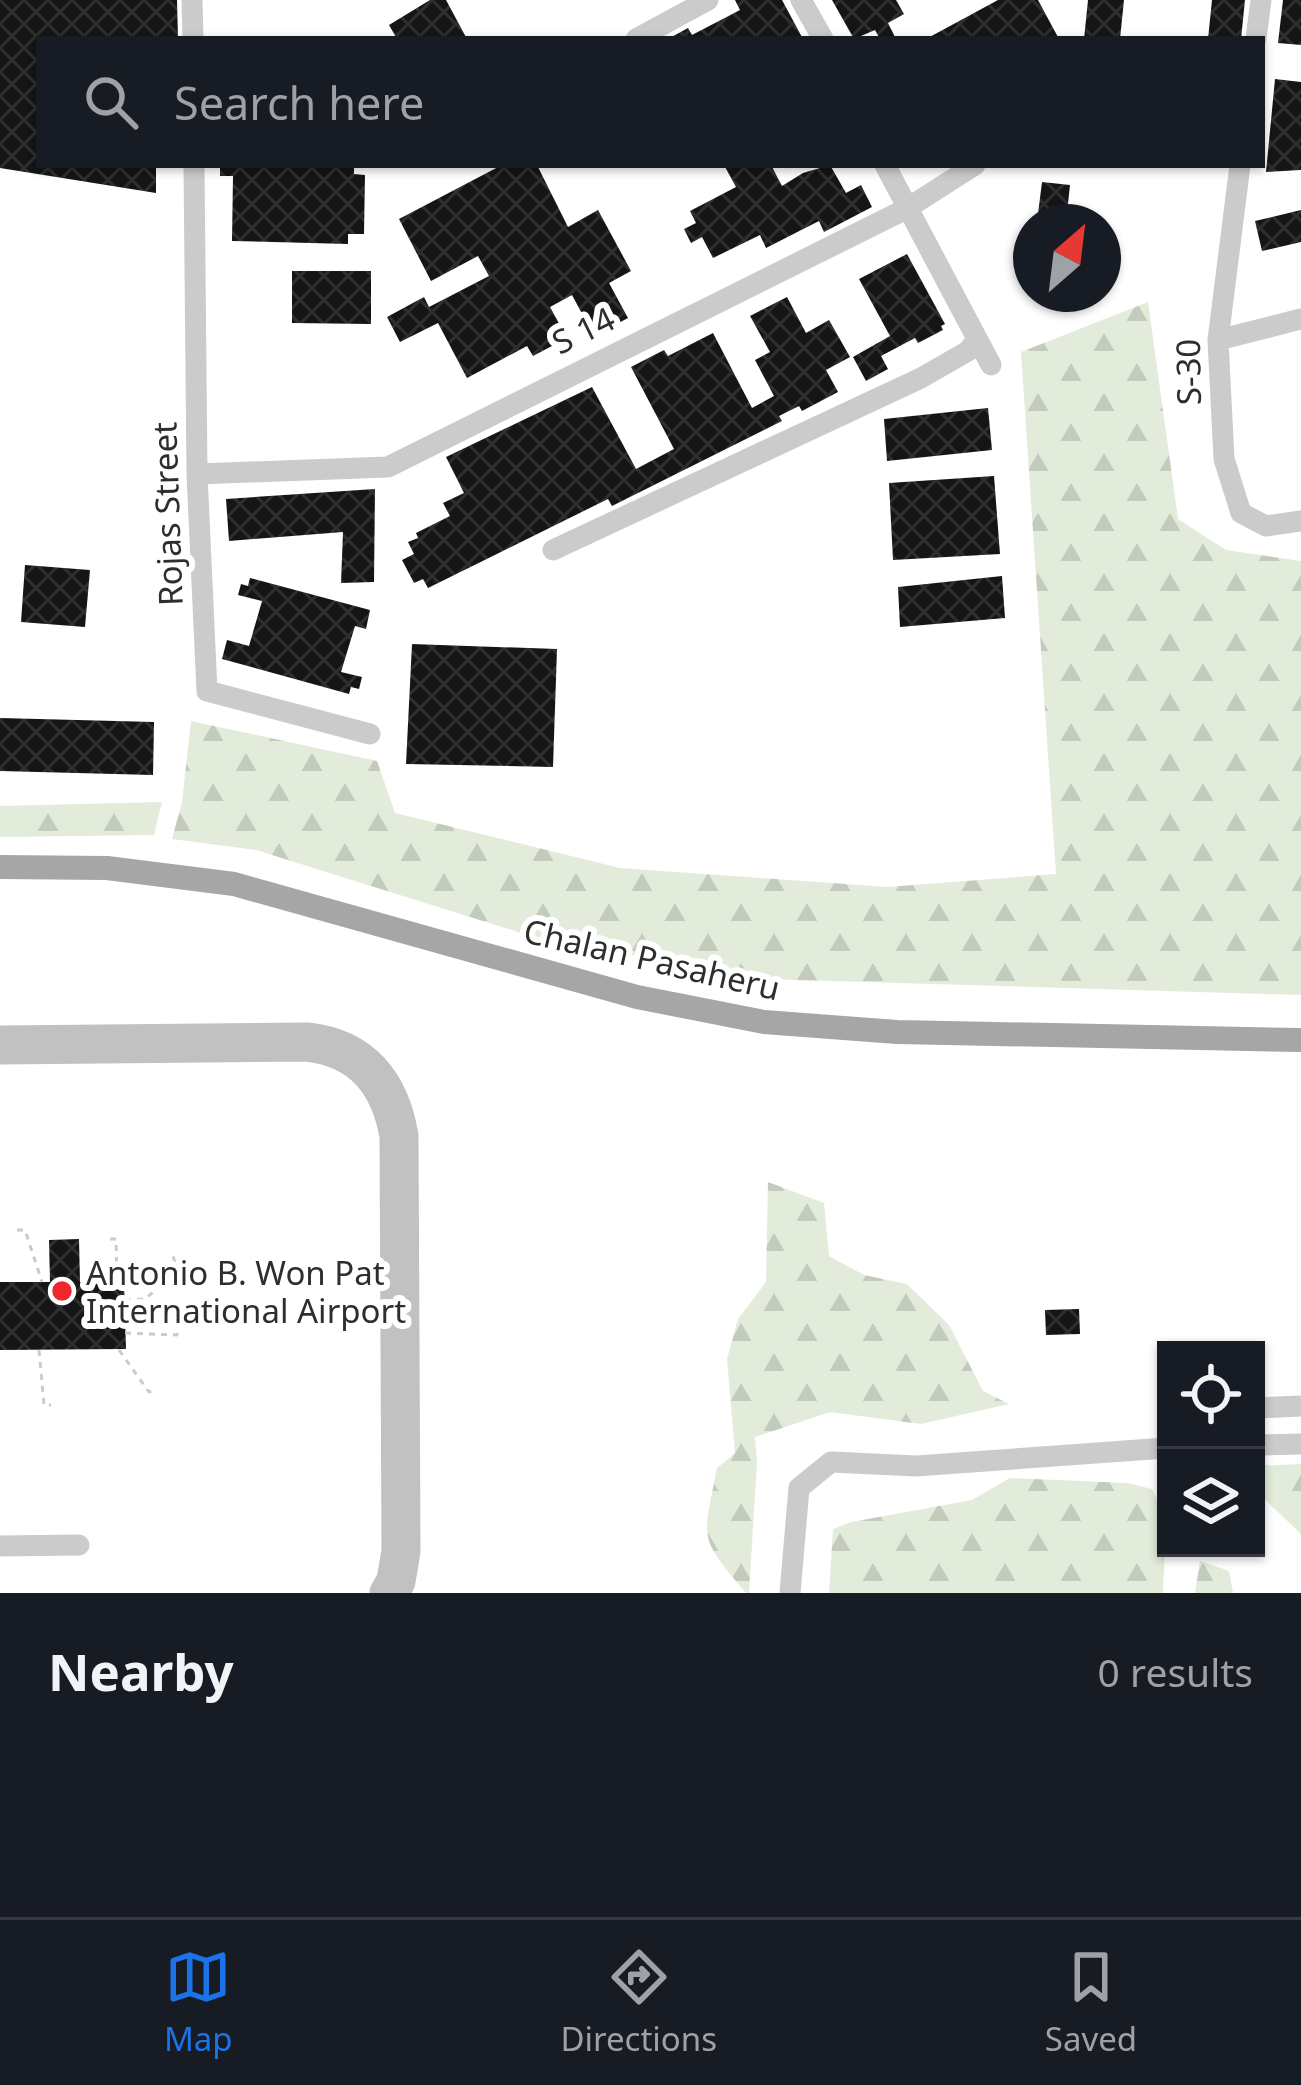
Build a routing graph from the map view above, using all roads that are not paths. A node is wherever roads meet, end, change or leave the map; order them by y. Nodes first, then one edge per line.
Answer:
1 (192, 0) edge
2 (708, 0) edge
3 (801, 0) edge
4 (1261, 0) edge
5 (193, 36) edge
6 (642, 36) edge
7 (821, 36) edge
8 (1256, 36) edge
9 (194, 168) edge
10 (886, 168) edge
11 (970, 168) edge
12 (1240, 168) edge
13 (906, 209) junction
14 (1301, 319) edge
15 (977, 340) junction
16 (1218, 340) junction
17 (991, 365) dead end
18 (197, 474) junction
19 (1301, 520) edge
20 (553, 550) dead end
21 (370, 734) dead end
22 (0, 867) edge
23 (1301, 1040) edge
24 (1301, 1406) edge
25 (1265, 1408) edge
26 (1301, 1444) edge
27 (1265, 1445) edge
28 (1157, 1449) edge
29 (79, 1545) dead end
30 (0, 1546) edge
31 (790, 1593) edge

1 - 5 street
2 - 6 street
3 - 7 street
4 - 8 street
9 - 18 street, Rojas Street
10 - 13 street
11 - 13 street, S 14
12 - 16 street, S-30
13 - 15 street
13 - 18 street, S 14
14 - 16 street
15 - 17 street
15 - 20 street
16 - 19 street, S-30
18 - 21 street, Rojas Street
22 - 23 main road, Chalan Pasaheru
24 - 25 street
26 - 27 street
28 - 31 street
29 - 30 street

